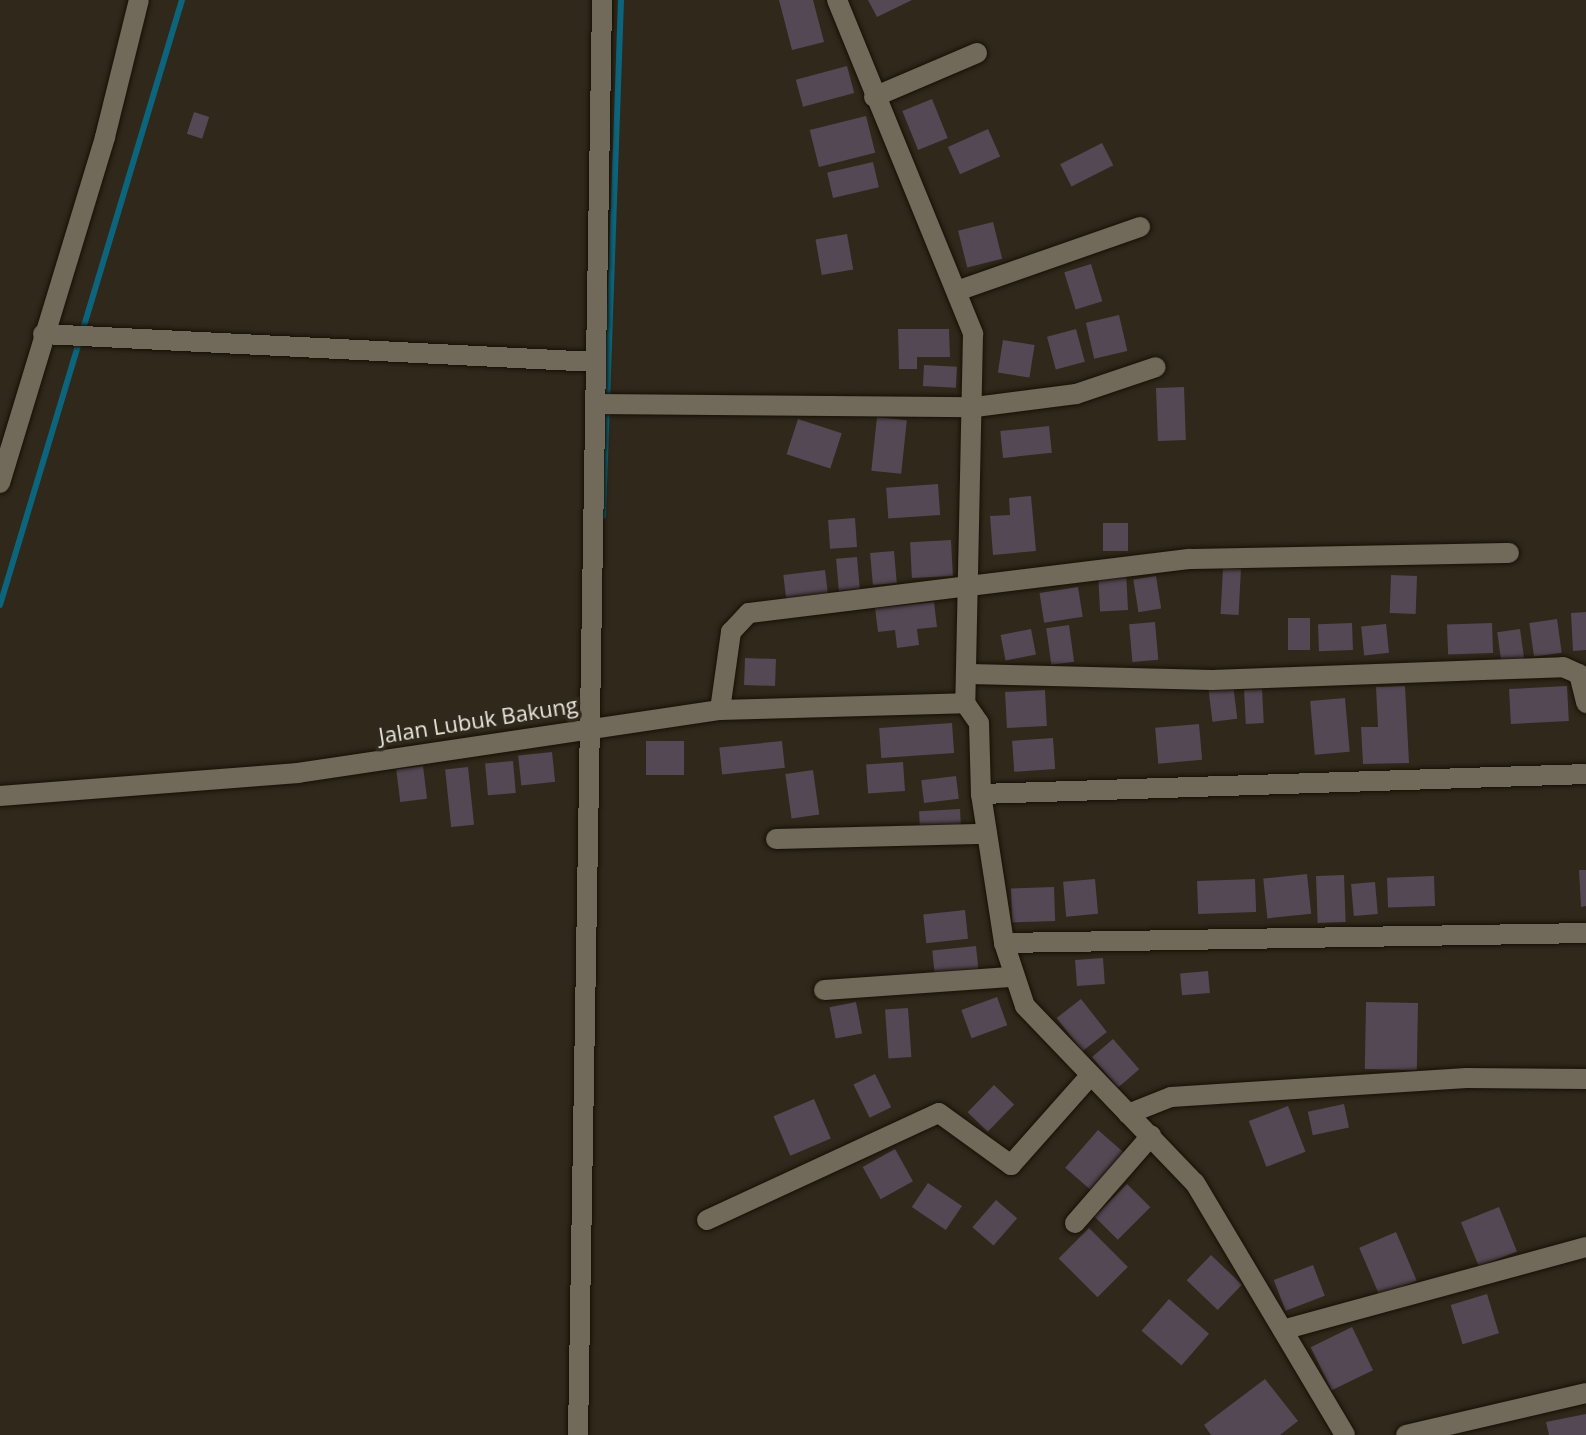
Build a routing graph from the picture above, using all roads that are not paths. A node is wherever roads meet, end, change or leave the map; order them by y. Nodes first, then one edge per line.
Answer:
1 (139, 0) edge
2 (602, 0) edge
3 (837, 0) edge
4 (977, 53) dead end
5 (874, 97) junction
6 (1140, 227) dead end
7 (957, 291) junction
8 (50, 335) junction
9 (596, 362) junction
10 (1156, 367) dead end
11 (600, 404) junction
12 (975, 407) junction
13 (0, 483) edge
14 (1509, 553) dead end
15 (971, 581) junction
16 (970, 674) junction
17 (965, 703) junction
18 (1586, 703) edge
19 (720, 710) junction
20 (594, 726) junction
21 (1586, 774) edge
22 (981, 794) junction
23 (0, 796) edge
24 (987, 834) junction
25 (776, 839) dead end
26 (1586, 933) edge
27 (1004, 943) junction
28 (1011, 977) junction
29 (824, 990) dead end
30 (1089, 1077) junction
31 (1586, 1079) edge
32 (1128, 1114) junction
33 (1151, 1136) junction
34 (707, 1220) dead end
35 (1075, 1223) dead end
36 (1586, 1247) edge
37 (1286, 1329) junction
38 (1586, 1393) edge
39 (578, 1435) edge
40 (1345, 1435) edge
41 (1406, 1435) edge

1 - 8 street
2 - 9 street
3 - 5 street
4 - 5 street
5 - 7 street
6 - 7 street
7 - 12 street
8 - 9 street
8 - 13 street
9 - 11 street
10 - 12 street
11 - 12 street
11 - 20 street
12 - 15 street
14 - 15 street
15 - 16 street
15 - 19 street
16 - 17 street
16 - 18 street
17 - 19 street, Jalan Lubuk Bakung
17 - 22 street
19 - 20 street, Jalan Lubuk Bakung
20 - 23 street, Jalan Lubuk Bakung
20 - 39 street
21 - 22 street
22 - 24 street
24 - 25 street
24 - 27 street
26 - 27 street
27 - 28 street
28 - 29 street
28 - 30 street
30 - 32 street
30 - 34 street
31 - 32 street
32 - 33 street
33 - 35 street
33 - 37 street
36 - 37 street
37 - 40 street
38 - 41 street

